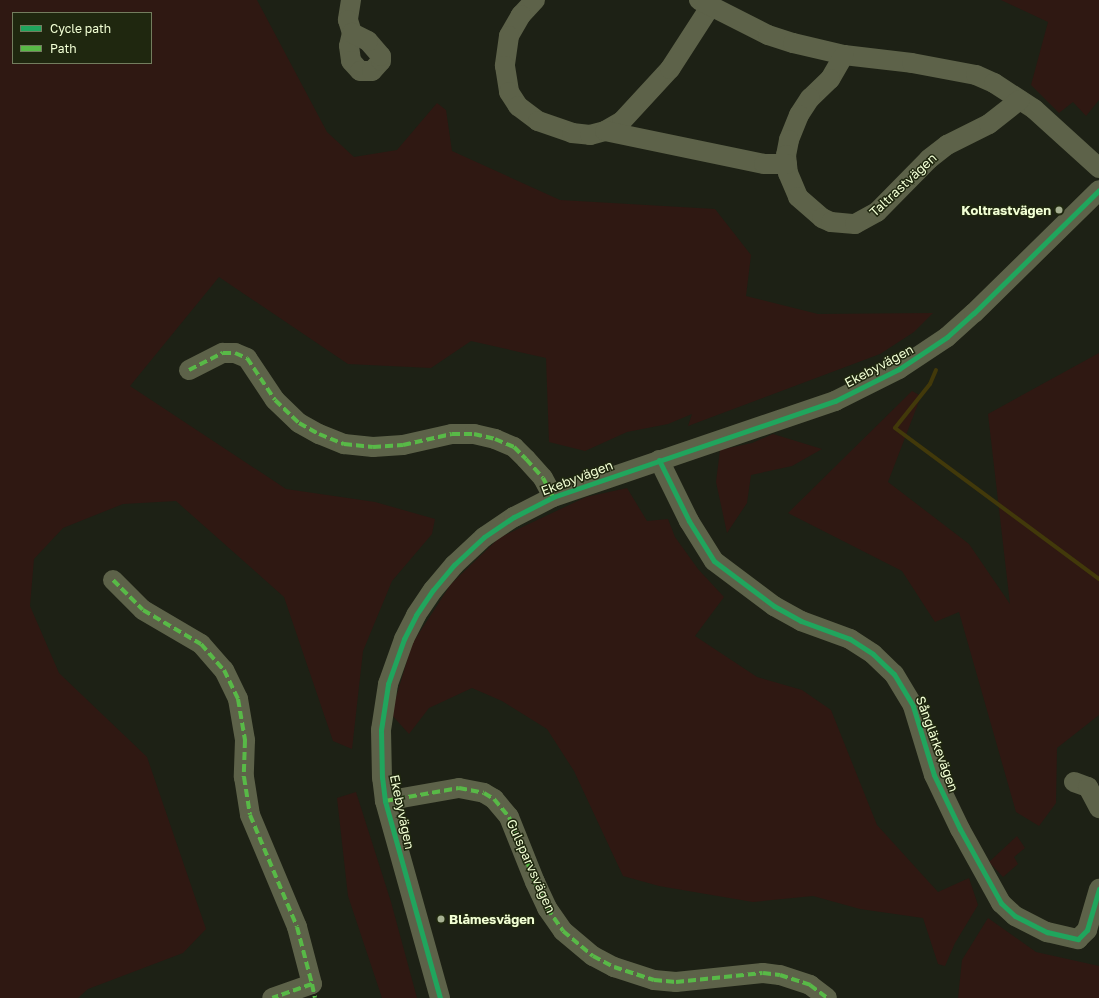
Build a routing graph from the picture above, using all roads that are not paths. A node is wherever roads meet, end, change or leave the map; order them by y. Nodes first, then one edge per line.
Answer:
1 (351, 0) edge
2 (535, 0) edge
3 (704, 4) edge
4 (352, 33) dead end
5 (844, 55) junction
6 (1020, 100) junction
7 (605, 131) junction
8 (787, 164) junction
9 (1099, 168) edge
10 (1099, 190) edge
11 (189, 370) dead end
12 (659, 460) junction
13 (553, 497) junction
14 (113, 580) dead end
15 (1074, 782) dead end
16 (386, 801) junction
17 (1099, 808) edge
18 (1099, 889) edge
19 (314, 991) edge
20 (272, 998) edge
21 (440, 998) edge
22 (827, 998) edge

1 - 4 street
2 - 7 street
3 - 5 street
3 - 7 street
5 - 6 street
5 - 8 street, Taltrastvägen
6 - 8 street, Taltrastvägen
6 - 9 street
7 - 8 street
10 - 12 street, Ekebyvägen
11 - 13 street
12 - 13 street, Ekebyvägen
12 - 18 street, Sånglärkevägen
13 - 16 street, Ekebyvägen
14 - 19 street
15 - 17 street
16 - 21 street, Ekebyvägen
16 - 22 street, Gulsparvsvägen
19 - 20 street

